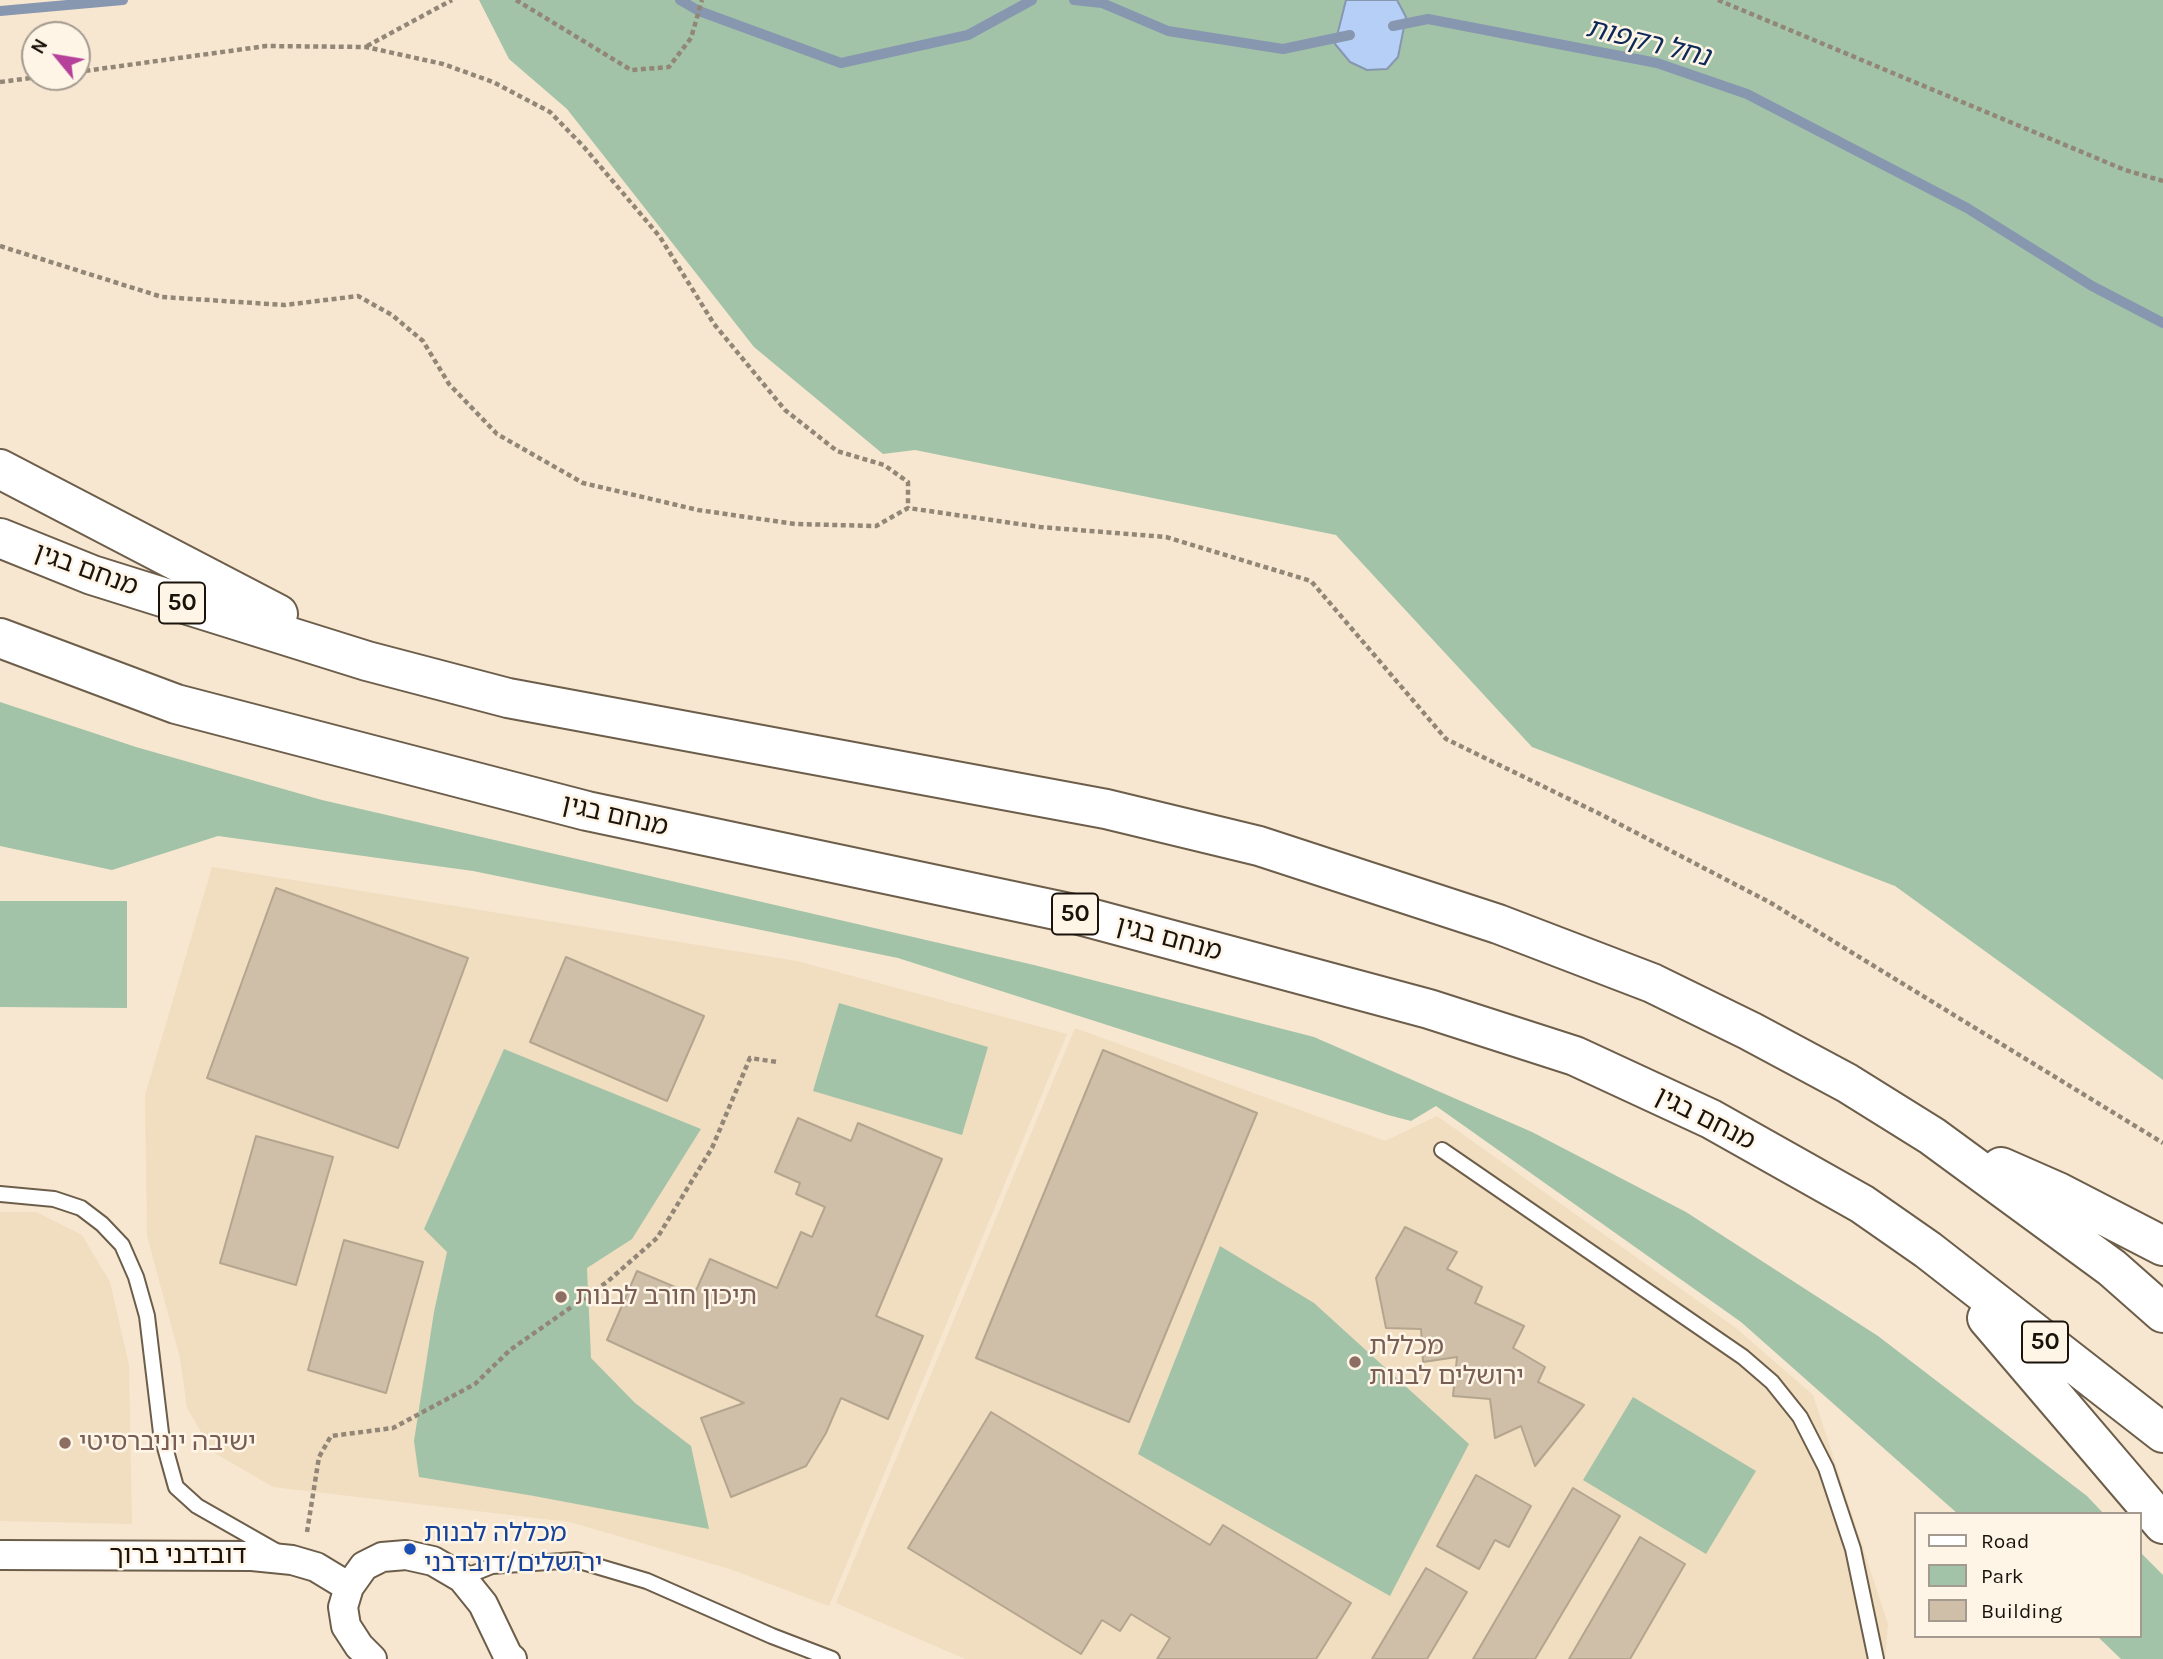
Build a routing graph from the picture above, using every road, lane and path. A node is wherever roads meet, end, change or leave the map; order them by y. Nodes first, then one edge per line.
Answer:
1 (452, 0) edge
2 (516, 0) edge
3 (702, 0) edge
4 (1718, 0) edge
5 (366, 47) junction
6 (91, 70) edge
7 (21, 79) edge
8 (0, 82) edge
9 (2163, 181) edge
10 (0, 246) edge
11 (0, 469) edge
12 (908, 508) junction
13 (0, 538) edge
14 (0, 638) edge
15 (0, 661) edge
16 (367, 661) junction
17 (176, 704) junction
18 (777, 1062) dead end
19 (1932, 1136) junction
20 (2163, 1143) edge
21 (1442, 1150) dead end
22 (0, 1194) edge
23 (2163, 1246) edge
24 (1928, 1250) junction
25 (2163, 1313) edge
26 (2163, 1433) edge
27 (2163, 1524) edge
28 (0, 1555) edge
29 (297, 1562) junction
30 (462, 1578) junction
31 (349, 1587) junction
32 (494, 1629) junction
33 (372, 1659) edge
34 (487, 1659) edge
35 (512, 1659) edge
36 (832, 1659) edge
37 (1876, 1659) edge

1 - 5 path
2 - 3 path
4 - 9 path
5 - 6 path
5 - 12 path
7 - 8 path
10 - 12 path
11 - 16 highway
12 - 20 path
13 - 16 highway, מנחם בגין / 50
14 - 17 highway, מנחם בגין / 50
15 - 17 highway
16 - 19 highway, מנחם בגין / 50
17 - 24 highway, מנחם בגין / 50
18 - 29 path
19 - 23 highway
19 - 25 highway, מנחם בגין / 50
21 - 37 lane
22 - 29 lane
24 - 26 highway, מנחם בגין / 50
24 - 27 highway
28 - 29 street, דובדבני ברוך
29 - 31 street, דובדבני ברוך
30 - 31 street
30 - 32 street
30 - 36 lane
31 - 33 street
32 - 34 street
32 - 35 street

